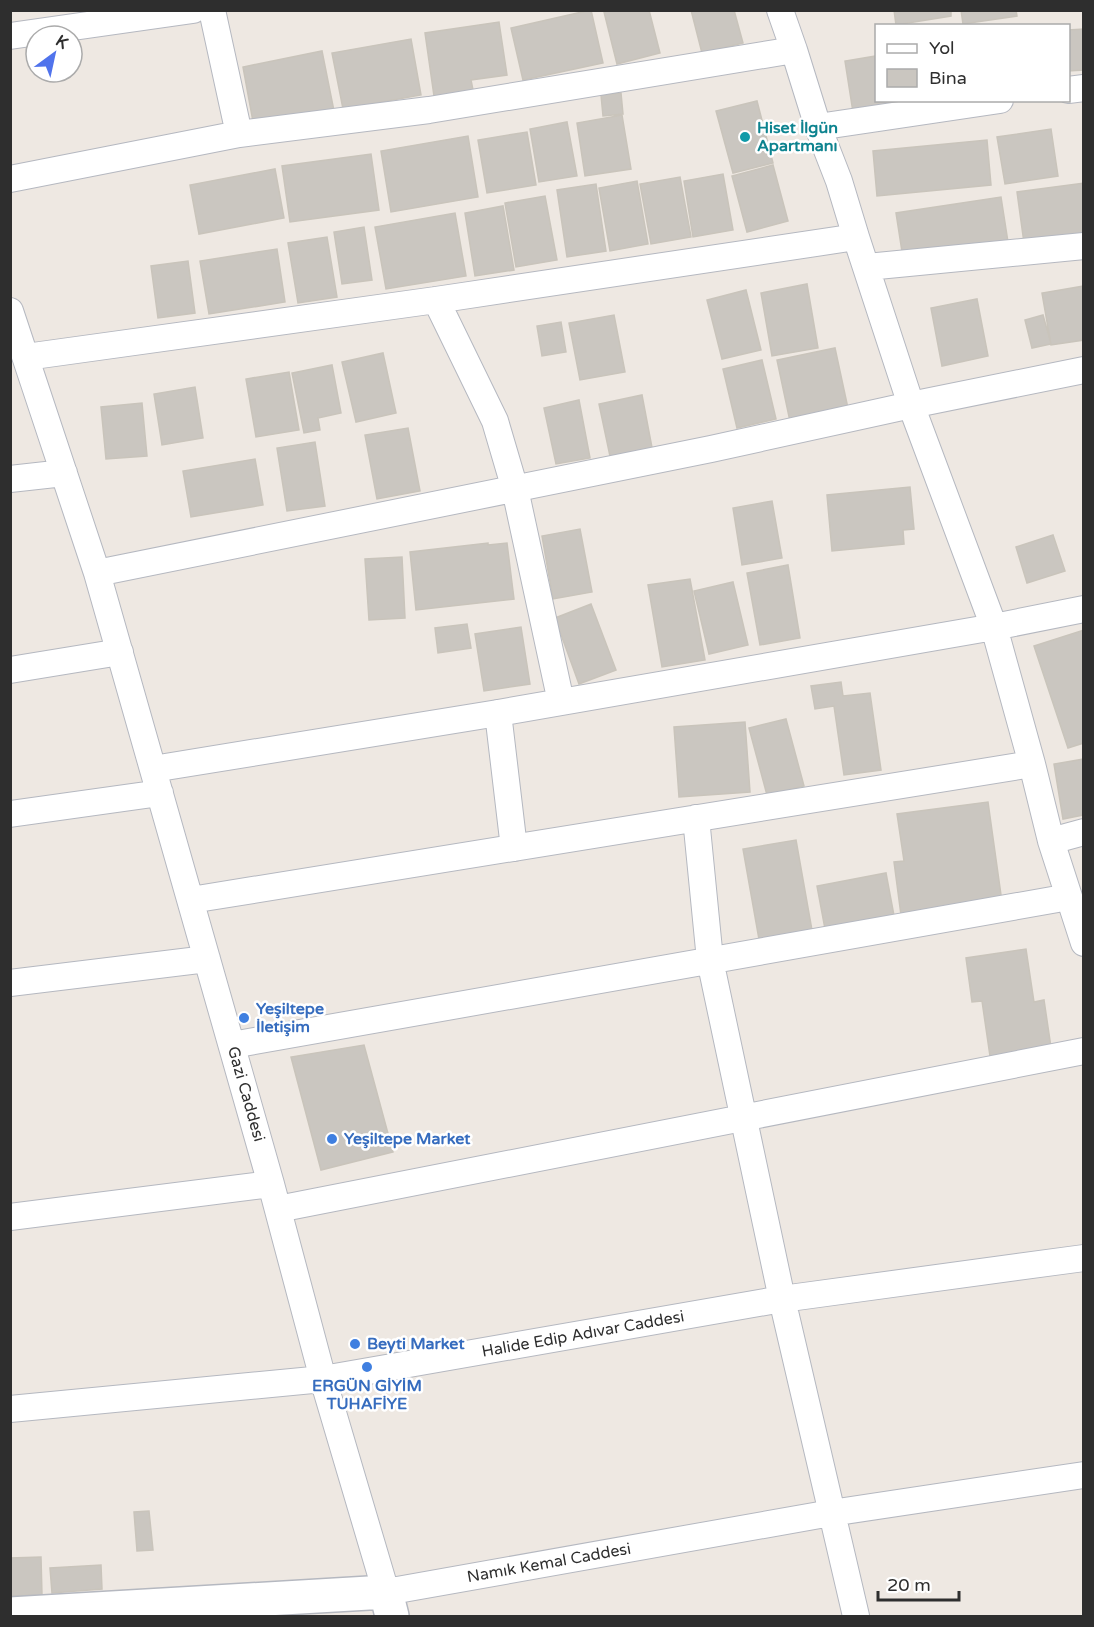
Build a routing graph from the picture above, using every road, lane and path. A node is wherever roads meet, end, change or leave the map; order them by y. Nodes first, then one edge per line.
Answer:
1 (194, 10) edge
2 (212, 10) edge
3 (780, 10) edge
4 (10, 36) edge
5 (794, 50) junction
6 (987, 102) edge
7 (819, 127) junction
8 (239, 134) junction
9 (10, 178) edge
10 (856, 237) junction
11 (1083, 246) edge
12 (867, 267) junction
13 (436, 300) junction
14 (10, 311) edge
15 (26, 357) junction
16 (1083, 370) edge
17 (911, 405) junction
18 (64, 473) junction
19 (10, 479) edge
20 (514, 489) junction
21 (97, 573) junction
22 (1083, 609) edge
23 (994, 627) junction
24 (120, 652) junction
25 (10, 670) edge
26 (561, 702) junction
27 (498, 713) junction
28 (1032, 764) junction
29 (156, 781) junction
30 (10, 814) edge
31 (696, 818) junction
32 (1083, 832) edge
33 (1051, 841) junction
34 (514, 848) junction
35 (1069, 897) junction
36 (190, 900) junction
37 (1083, 943) edge
38 (207, 958) junction
39 (710, 960) junction
40 (10, 983) edge
41 (232, 1045) junction
42 (1083, 1051) edge
43 (744, 1118) junction
44 (271, 1184) junction
45 (278, 1209) junction
46 (10, 1217) edge
47 (1083, 1258) edge
48 (782, 1299) junction
49 (323, 1379) junction
50 (10, 1409) edge
51 (1083, 1475) edge
52 (831, 1513) junction
53 (389, 1604) edge
54 (10, 1614) edge
55 (856, 1617) edge

1 - 4 street
2 - 8 street
3 - 5 street
5 - 7 street
5 - 8 street
6 - 7 street
7 - 10 street
8 - 9 street
10 - 12 street
10 - 13 street
11 - 12 street
12 - 17 street
13 - 15 street
13 - 20 street
14 - 15 street, Gazi Caddesi
15 - 18 street, Gazi Caddesi
16 - 17 street
17 - 20 street
17 - 23 street
18 - 19 street
18 - 21 street, Gazi Caddesi
20 - 21 street
20 - 26 street
21 - 24 street, Gazi Caddesi
22 - 23 street
23 - 26 street
23 - 28 street
24 - 25 street
24 - 29 street, Gazi Caddesi
26 - 27 street
27 - 29 street
27 - 34 street
28 - 31 street
28 - 33 street
29 - 30 street
29 - 36 street, Gazi Caddesi
31 - 34 street
31 - 39 street
32 - 33 street
33 - 35 street
34 - 36 street
35 - 37 street
35 - 39 street
36 - 38 street, Gazi Caddesi
38 - 40 street
38 - 41 street, Gazi Caddesi
39 - 41 street
39 - 43 street
41 - 44 street, Gazi Caddesi
42 - 43 street
43 - 45 street
43 - 48 street
44 - 45 street, Gazi Caddesi
44 - 46 street
45 - 49 street, Gazi Caddesi
47 - 48 street, Halide Edip Adıvar Caddesi
48 - 49 street, Halide Edip Adıvar Caddesi
48 - 52 street
49 - 50 street, Halide Edip Adıvar Caddesi
49 - 53 street, Gazi Caddesi
51 - 52 street, Namık Kemal Caddesi
52 - 53 street, Namık Kemal Caddesi
52 - 55 street
53 - 54 street, Namık Kemal Caddesi

